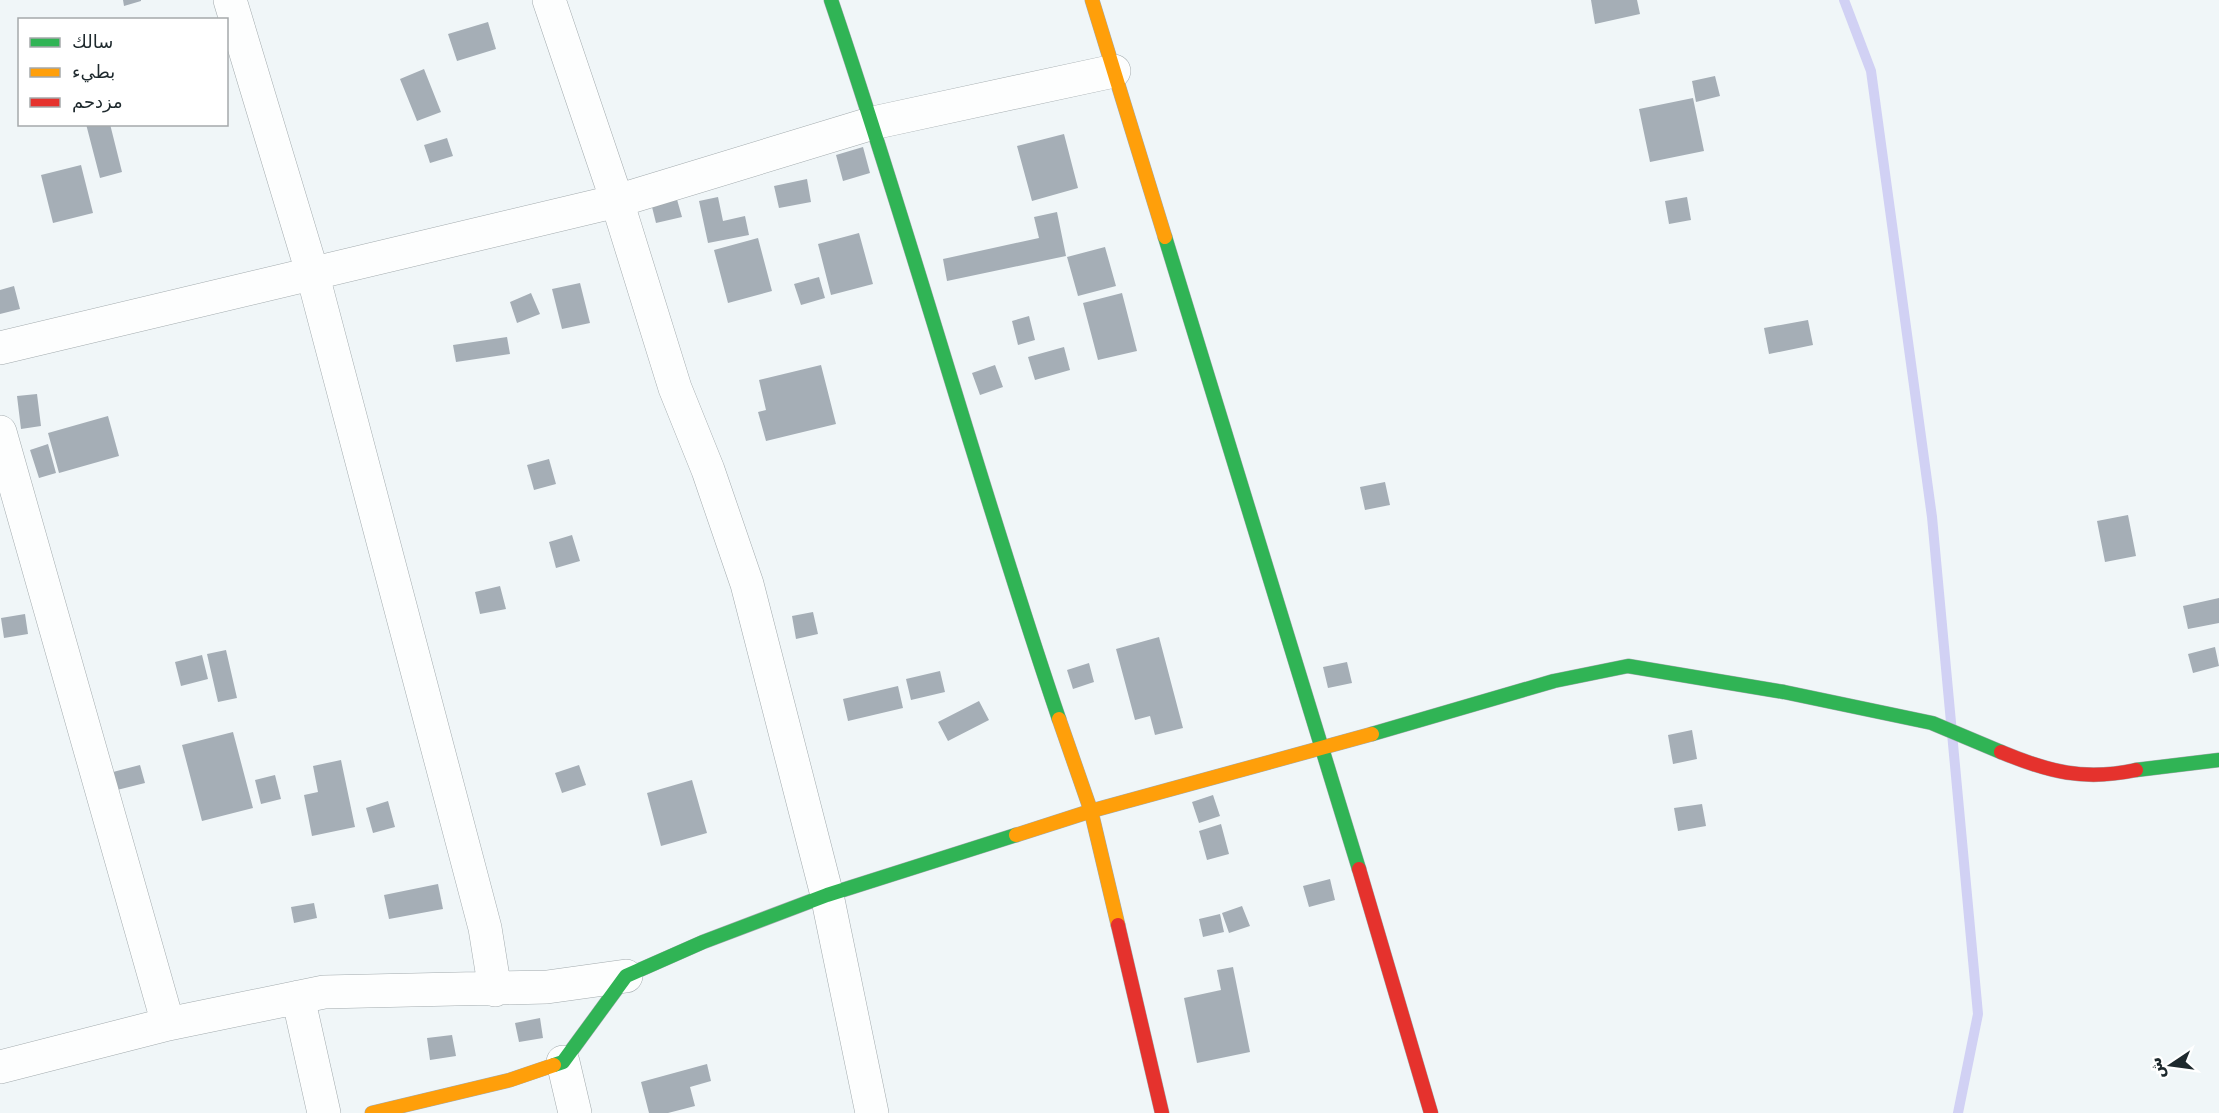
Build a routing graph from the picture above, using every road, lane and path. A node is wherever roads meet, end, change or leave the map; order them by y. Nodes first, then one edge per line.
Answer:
1 (230, 0) edge
2 (549, 0) edge
3 (831, 0) edge
4 (1092, 0) edge
5 (1114, 71) junction
6 (873, 123) junction
7 (617, 201) junction
8 (312, 272) junction
9 (0, 348) edge
10 (0, 432) edge
11 (1323, 748) junction
12 (2219, 760) edge
13 (1091, 811) junction
14 (827, 895) junction
15 (626, 976) junction
16 (495, 990) junction
17 (298, 997) junction
18 (168, 1024) junction
19 (562, 1062) junction
20 (0, 1067) edge
21 (324, 1113) edge
22 (372, 1113) edge
23 (575, 1113) edge
24 (872, 1113) edge
25 (1162, 1113) edge
26 (1431, 1113) edge

1 - 8 street
2 - 7 street
3 - 6 street
4 - 5 street
5 - 6 street
5 - 11 street
6 - 7 street
6 - 13 street
7 - 8 street
7 - 14 street
8 - 9 street
8 - 16 street
10 - 18 street
11 - 12 street
11 - 13 street
11 - 26 street
13 - 14 street
13 - 25 street
14 - 15 street
14 - 24 street
15 - 16 street
15 - 19 street
16 - 17 street
17 - 18 street
17 - 21 street
18 - 20 street
19 - 22 street
19 - 23 street

